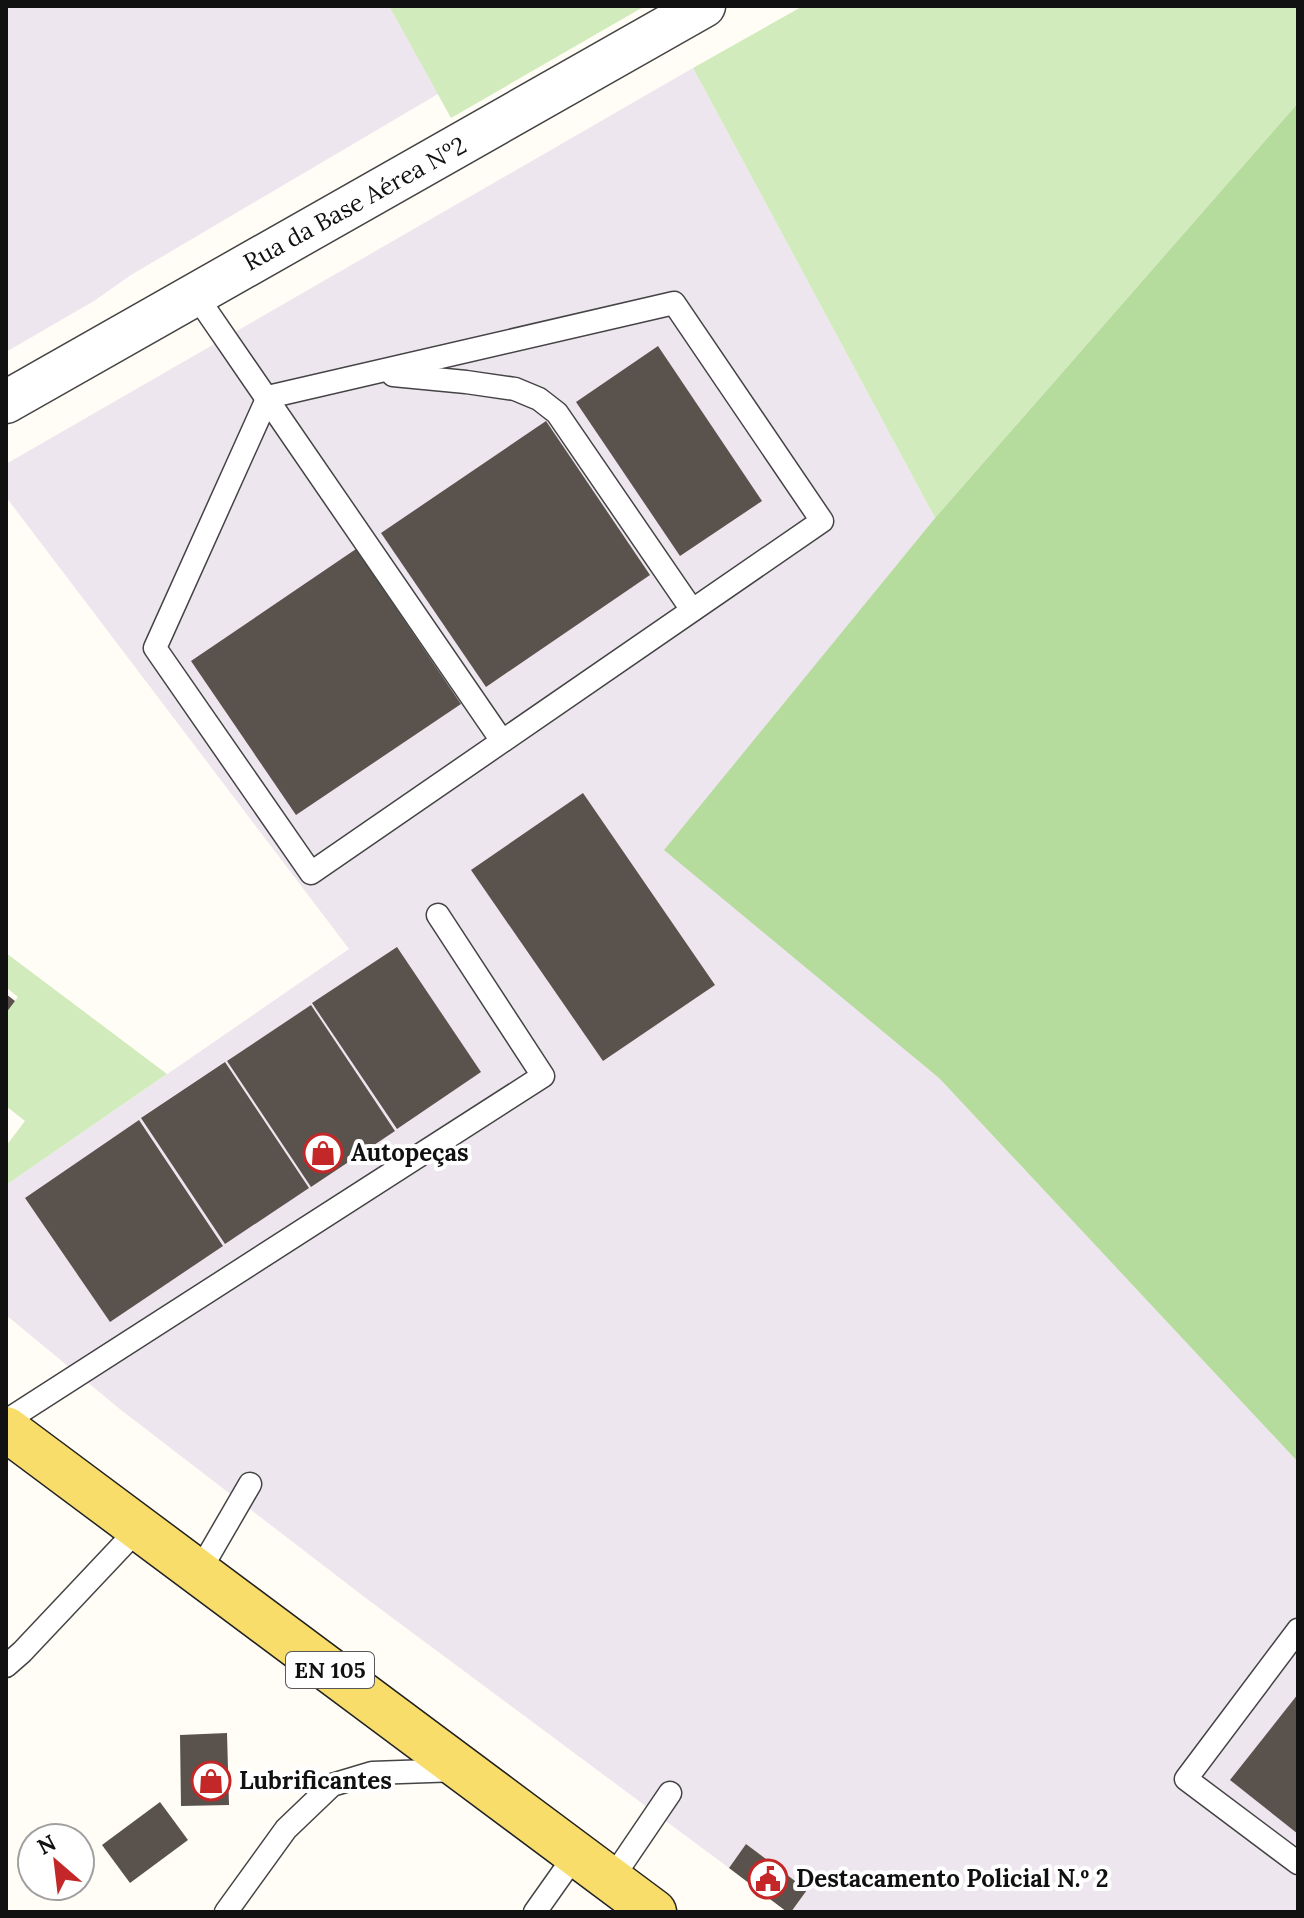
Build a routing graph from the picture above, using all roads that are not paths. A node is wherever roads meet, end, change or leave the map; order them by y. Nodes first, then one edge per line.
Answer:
1 (704, 6) edge
2 (195, 294) junction
3 (370, 373) junction
4 (268, 397) junction
5 (6, 402) edge
6 (692, 610) junction
7 (502, 741) junction
8 (438, 915) dead end
9 (6, 1421) edge
10 (6, 1429) edge
11 (250, 1484) dead end
12 (139, 1528) junction
13 (199, 1572) junction
14 (1298, 1630) edge
15 (6, 1666) edge
16 (464, 1770) junction
17 (670, 1793) dead end
18 (576, 1854) junction
19 (1298, 1863) edge
20 (611, 1880) junction
21 (226, 1912) edge
22 (535, 1912) edge
23 (654, 1912) edge

1 - 2 street, Rua da Base Aérea Nº2
2 - 4 lane
2 - 5 street, Rua da Base Aérea Nº2
3 - 4 lane
3 - 6 lane
3 - 6 lane
4 - 7 lane
4 - 7 lane
6 - 7 lane
8 - 9 lane
10 - 12 main road, EN 105
11 - 13 lane
12 - 13 main road, EN 105
12 - 15 lane
13 - 16 main road, EN 105
14 - 19 lane
16 - 18 main road, EN 105
16 - 21 lane
17 - 20 lane
18 - 20 main road, EN 105
18 - 22 lane
20 - 23 main road, EN 105

